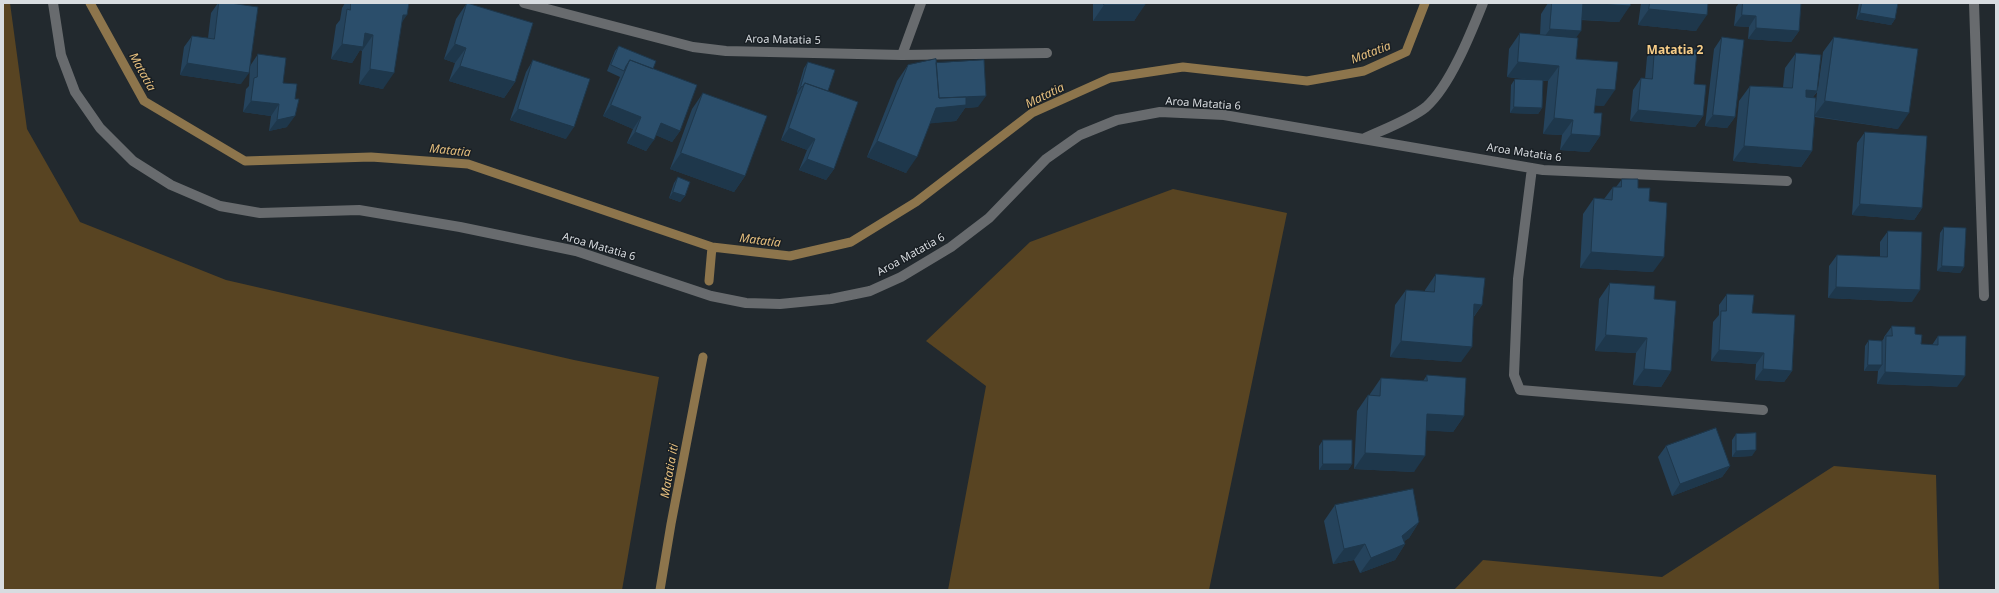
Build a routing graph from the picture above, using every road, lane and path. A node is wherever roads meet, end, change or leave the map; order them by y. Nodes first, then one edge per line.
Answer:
1 (53, 3) edge
2 (524, 3) edge
3 (921, 3) edge
4 (1483, 3) edge
5 (1974, 3) edge
6 (1047, 53) dead end
7 (902, 55) junction
8 (1363, 139) junction
9 (1532, 168) junction
10 (1787, 181) dead end
11 (1984, 296) dead end
12 (1763, 410) dead end

1 - 8 street, Aroa Matatia 6
2 - 7 street, Aroa Matatia 5
3 - 7 street
4 - 8 street
5 - 11 street
6 - 7 street, Aroa Matatia 5
8 - 9 street, Aroa Matatia 6
9 - 10 street, Aroa Matatia 6
9 - 12 street

